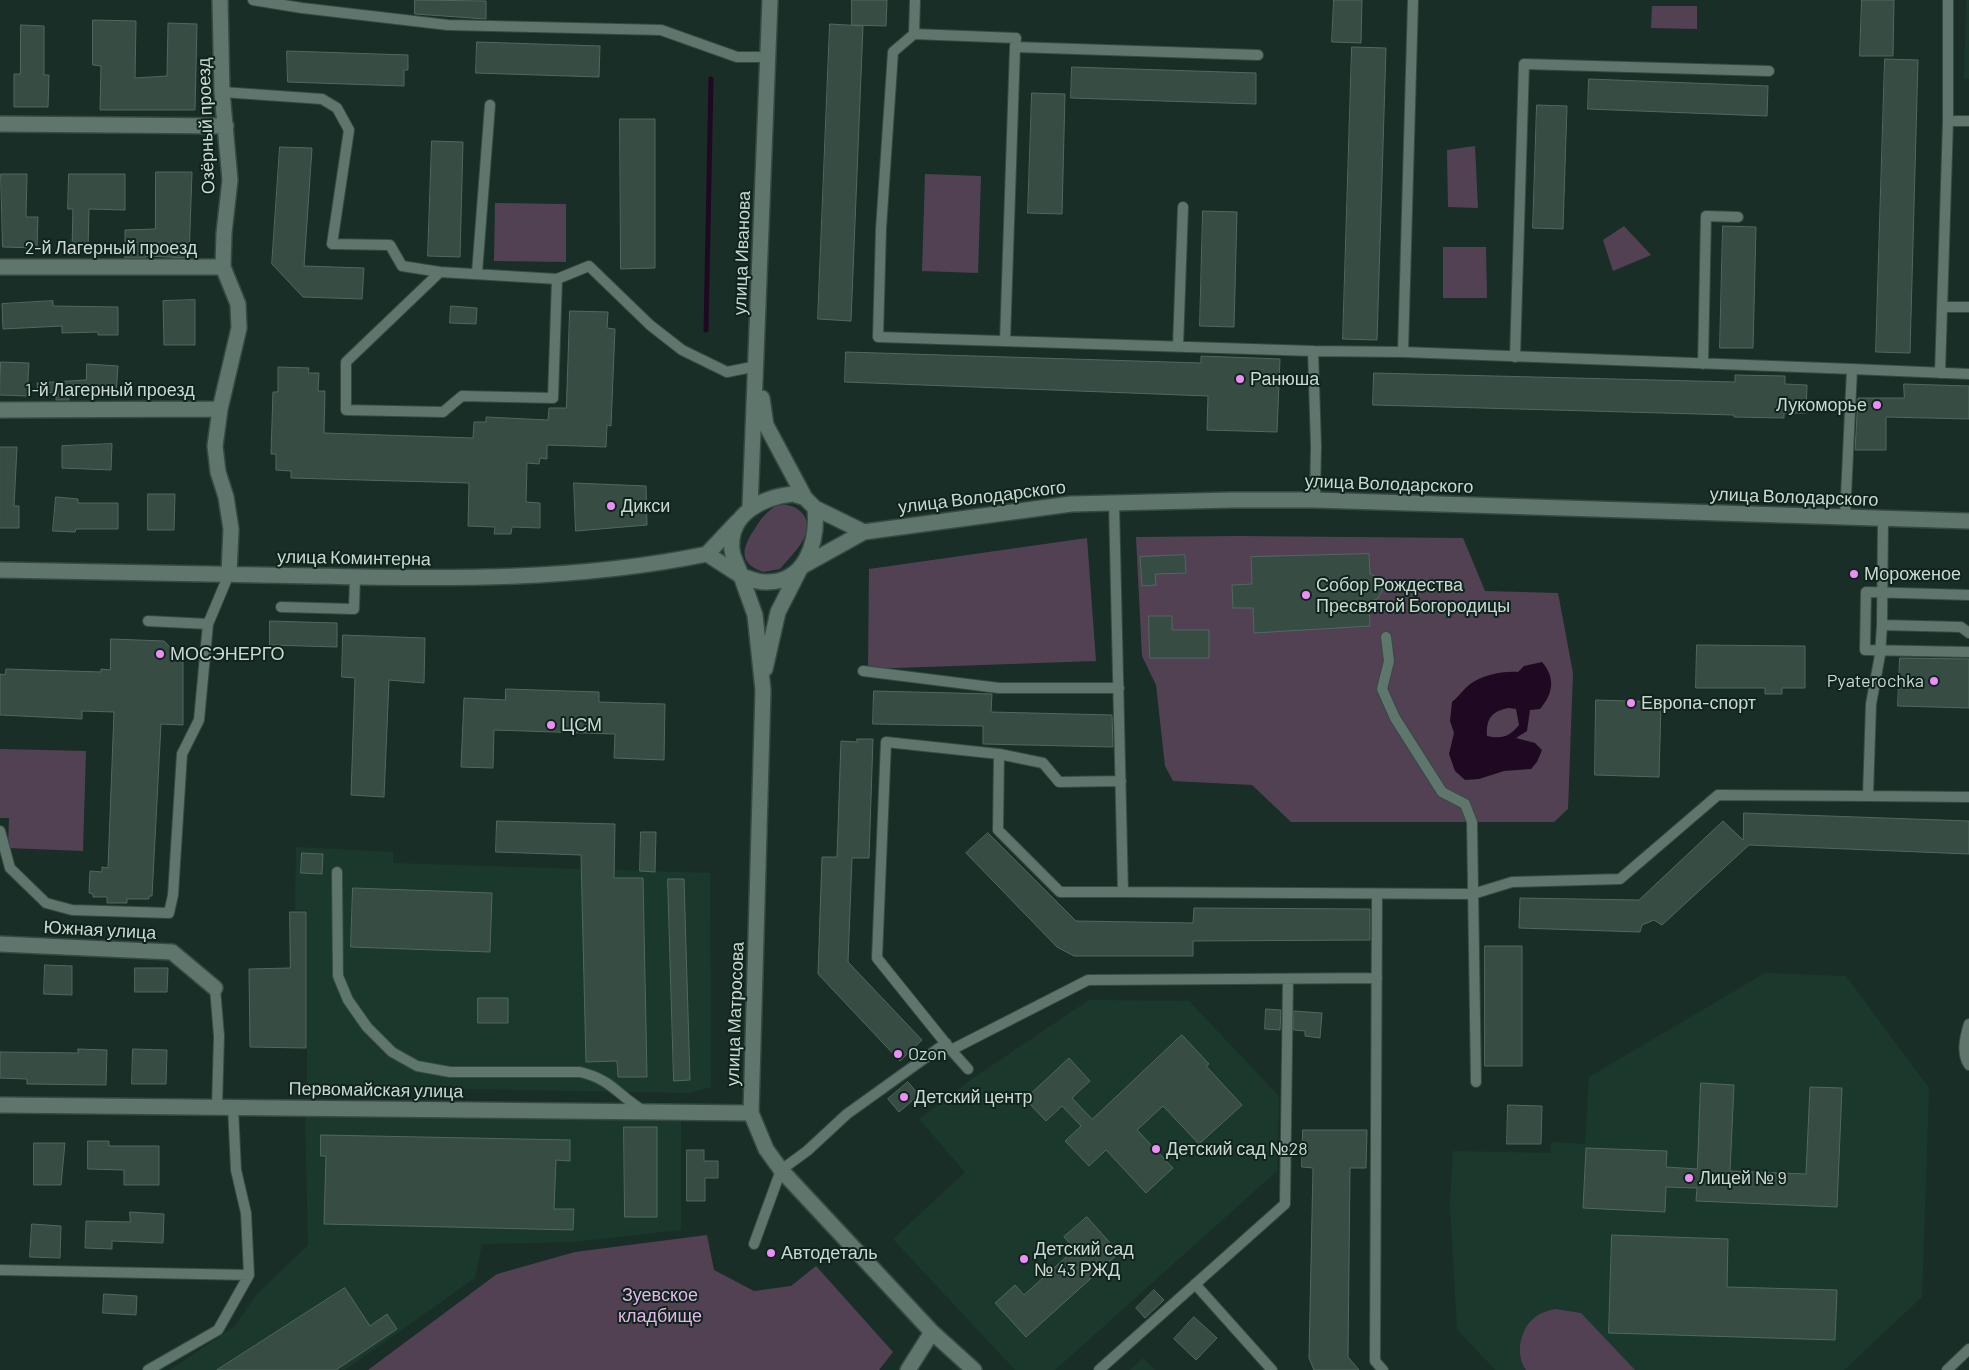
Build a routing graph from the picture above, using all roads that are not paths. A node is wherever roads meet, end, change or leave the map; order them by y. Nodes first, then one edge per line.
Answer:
1 (220, 0) edge
2 (253, 0) edge
3 (770, 0) edge
4 (915, 0) edge
5 (1413, 0) edge
6 (1948, 0) edge
7 (914, 34) junction
8 (1015, 47) junction
9 (1258, 54) dead end
10 (768, 57) junction
11 (1769, 71) dead end
12 (222, 92) junction
13 (490, 105) dead end
14 (1948, 121) junction
15 (1969, 121) edge
16 (0, 124) edge
17 (226, 126) junction
18 (1183, 206) dead end
19 (1738, 217) dead end
20 (0, 267) edge
21 (223, 267) junction
22 (440, 272) junction
23 (477, 273) junction
24 (557, 279) junction
25 (1969, 307) edge
26 (1942, 308) junction
27 (1006, 341) junction
28 (1178, 346) junction
29 (1313, 351) junction
30 (1403, 352) junction
31 (1515, 357) junction
32 (1703, 364) junction
33 (757, 366) junction
34 (1852, 369) junction
35 (1940, 372) junction
36 (1969, 374) edge
37 (220, 409) junction
38 (0, 410) edge
39 (1315, 500) junction
40 (810, 503) junction
41 (1114, 503) junction
42 (750, 507) junction
43 (1845, 517) junction
44 (740, 519) junction
45 (1883, 519) junction
46 (1969, 521) edge
47 (864, 532) junction
48 (707, 554) junction
49 (801, 567) junction
50 (0, 570) edge
51 (229, 574) junction
52 (741, 576) junction
53 (355, 577) junction
54 (1882, 593) junction
55 (1969, 595) edge
56 (281, 607) dead end
57 (148, 621) dead end
58 (208, 624) junction
59 (1882, 625) junction
60 (1969, 633) edge
61 (1386, 637) dead end
62 (1969, 652) edge
63 (862, 671) dead end
64 (762, 681) junction
65 (1119, 688) junction
66 (999, 754) junction
67 (1121, 781) junction
68 (1868, 796) junction
69 (1969, 797) edge
70 (0, 831) edge
71 (337, 872) dead end
72 (1123, 892) junction
73 (1377, 894) junction
74 (1473, 894) junction
75 (0, 944) edge
76 (1377, 978) junction
77 (1288, 979) junction
78 (215, 988) joint
79 (1969, 1024) edge
80 (948, 1047) junction
81 (1969, 1065) edge
82 (968, 1069) dead end
83 (1476, 1082) dead end
84 (0, 1105) edge
85 (217, 1107) junction
86 (233, 1107) junction
87 (645, 1112) junction
88 (751, 1113) junction
89 (781, 1170) junction
90 (754, 1244) dead end
91 (0, 1270) edge
92 (249, 1275) junction
93 (1195, 1284) junction
94 (932, 1332) junction
95 (1969, 1350) edge
96 (148, 1370) edge
97 (908, 1370) edge
98 (974, 1370) edge
99 (1098, 1370) edge
100 (1272, 1370) edge
101 (1382, 1370) edge
102 (1947, 1370) edge

1 - 12 street, Озёрный проезд
2 - 10 lane
3 - 10 street, улица Иванова
4 - 7 lane
5 - 30 lane
6 - 14 lane
7 - 8 lane
7 - 27 lane
8 - 9 lane
8 - 27 lane
10 - 33 street, улица Иванова
11 - 31 lane
12 - 17 street, Озёрный проезд
12 - 22 lane
13 - 23 lane
14 - 15 lane
14 - 26 lane
16 - 17 street
17 - 21 street, Озёрный проезд
18 - 28 lane
19 - 32 lane
20 - 21 street, 2-й Лагерный проезд
21 - 37 street, Озёрный проезд
22 - 23 lane
22 - 24 lane
23 - 24 lane
24 - 33 lane
25 - 26 lane
26 - 35 lane
27 - 28 lane
28 - 29 lane
29 - 30 lane
29 - 39 lane
30 - 31 lane
31 - 32 lane
32 - 34 lane
33 - 40 street
33 - 42 street, улица Иванова
34 - 35 lane
34 - 43 lane
35 - 36 lane
37 - 38 street, 1-й Лагерный проезд
37 - 51 street, Озёрный проезд
39 - 41 street, улица Володарского
39 - 43 street, улица Володарского
40 - 42 street
40 - 47 street
40 - 49 street
41 - 47 street, улица Володарского
41 - 65 lane
42 - 44 street
43 - 45 street, улица Володарского
44 - 48 street
44 - 52 street
45 - 46 street, улица Володарского
45 - 54 lane
47 - 49 street
48 - 52 street
48 - 53 street, улица Коминтерна
49 - 52 street
49 - 64 street
50 - 51 street, улица Коминтерна
51 - 53 street, улица Коминтерна
51 - 58 lane
52 - 64 street, улица Матросова
53 - 56 lane
54 - 55 lane
54 - 59 lane
54 - 62 lane
57 - 58 lane
58 - 70 lane
59 - 60 lane
59 - 68 lane
61 - 74 lane
63 - 65 lane
64 - 88 street, улица Матросова
65 - 67 lane
66 - 67 lane
66 - 72 lane
66 - 80 lane
67 - 72 lane
68 - 69 lane
68 - 74 lane
71 - 87 lane
72 - 73 lane
73 - 74 lane
73 - 76 lane
74 - 83 lane
75 - 78 street, Южная улица
76 - 77 lane
76 - 101 lane
77 - 80 lane
77 - 93 lane
78 - 85 lane
79 - 81 lane
80 - 82 lane
80 - 89 lane
84 - 85 street, Первомайская улица
85 - 86 street, Первомайская улица
86 - 87 street, Первомайская улица
86 - 92 lane
87 - 88 street, Первомайская улица
88 - 89 street, улица Матросова
89 - 90 lane
89 - 94 street, улица Матросова
91 - 92 lane
92 - 96 lane
93 - 99 lane
93 - 100 lane
94 - 97 street
94 - 98 street, улица Матросова
95 - 102 lane

